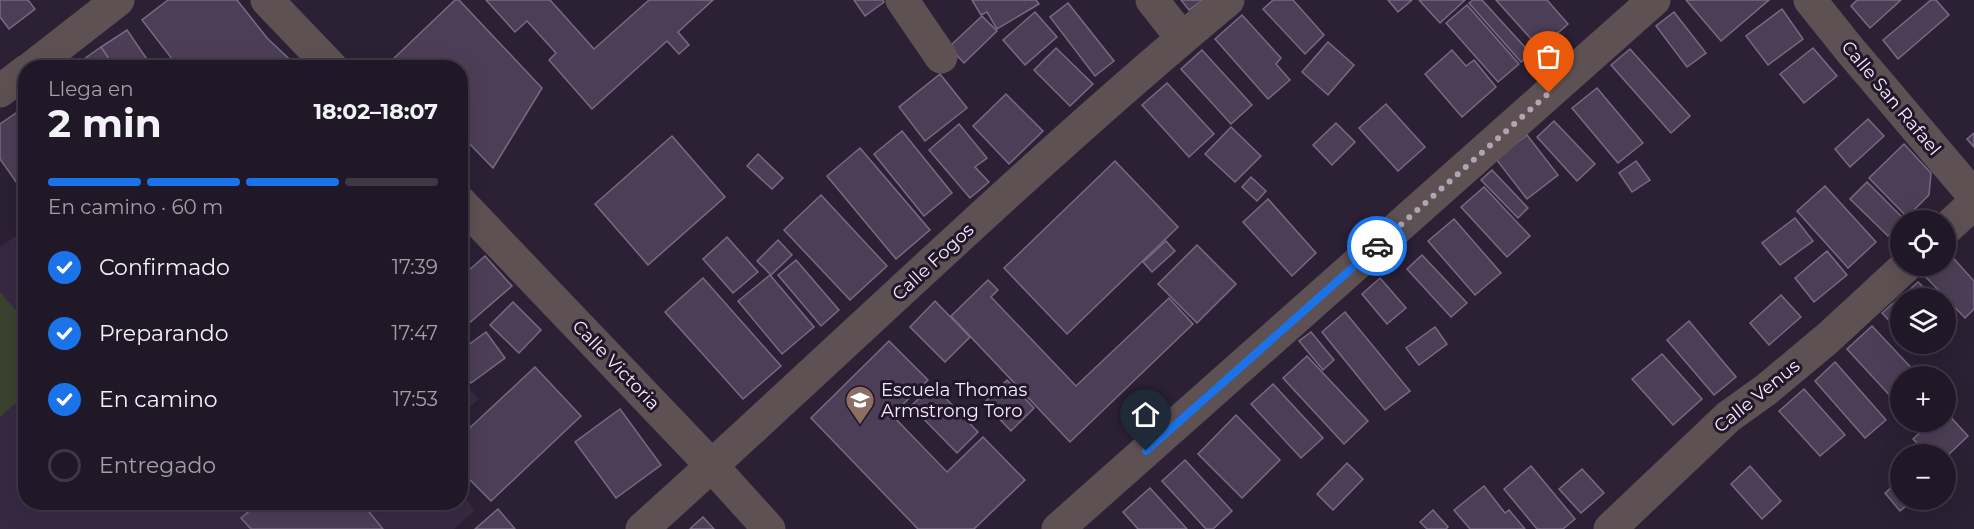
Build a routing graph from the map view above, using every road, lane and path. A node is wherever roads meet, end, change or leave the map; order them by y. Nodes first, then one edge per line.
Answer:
1 (118, 0) edge
2 (267, 0) edge
3 (902, 0) edge
4 (1152, 0) edge
5 (1228, 0) edge
6 (1654, 0) edge
7 (1810, 0) edge
8 (1182, 38) junction
9 (941, 57) dead end
10 (41, 60) edge
11 (324, 60) edge
12 (18, 77) edge
13 (0, 91) edge
14 (1974, 196) edge
15 (1974, 203) edge
16 (468, 210) edge
17 (1956, 220) edge
18 (1895, 276) edge
19 (712, 466) junction
20 (642, 529) edge
21 (769, 529) edge
22 (1058, 529) edge
23 (1610, 529) edge

1 - 10 street
2 - 11 street
3 - 9 street
4 - 8 street
5 - 8 street, Calle Fogos
6 - 22 street
7 - 14 street, Calle San Rafael
8 - 19 street, Calle Fogos
12 - 13 street
15 - 17 street
16 - 19 street, Calle Victoria
18 - 23 street, Calle Venus
19 - 20 street, Calle Fogos
19 - 21 street, Calle Victoria

